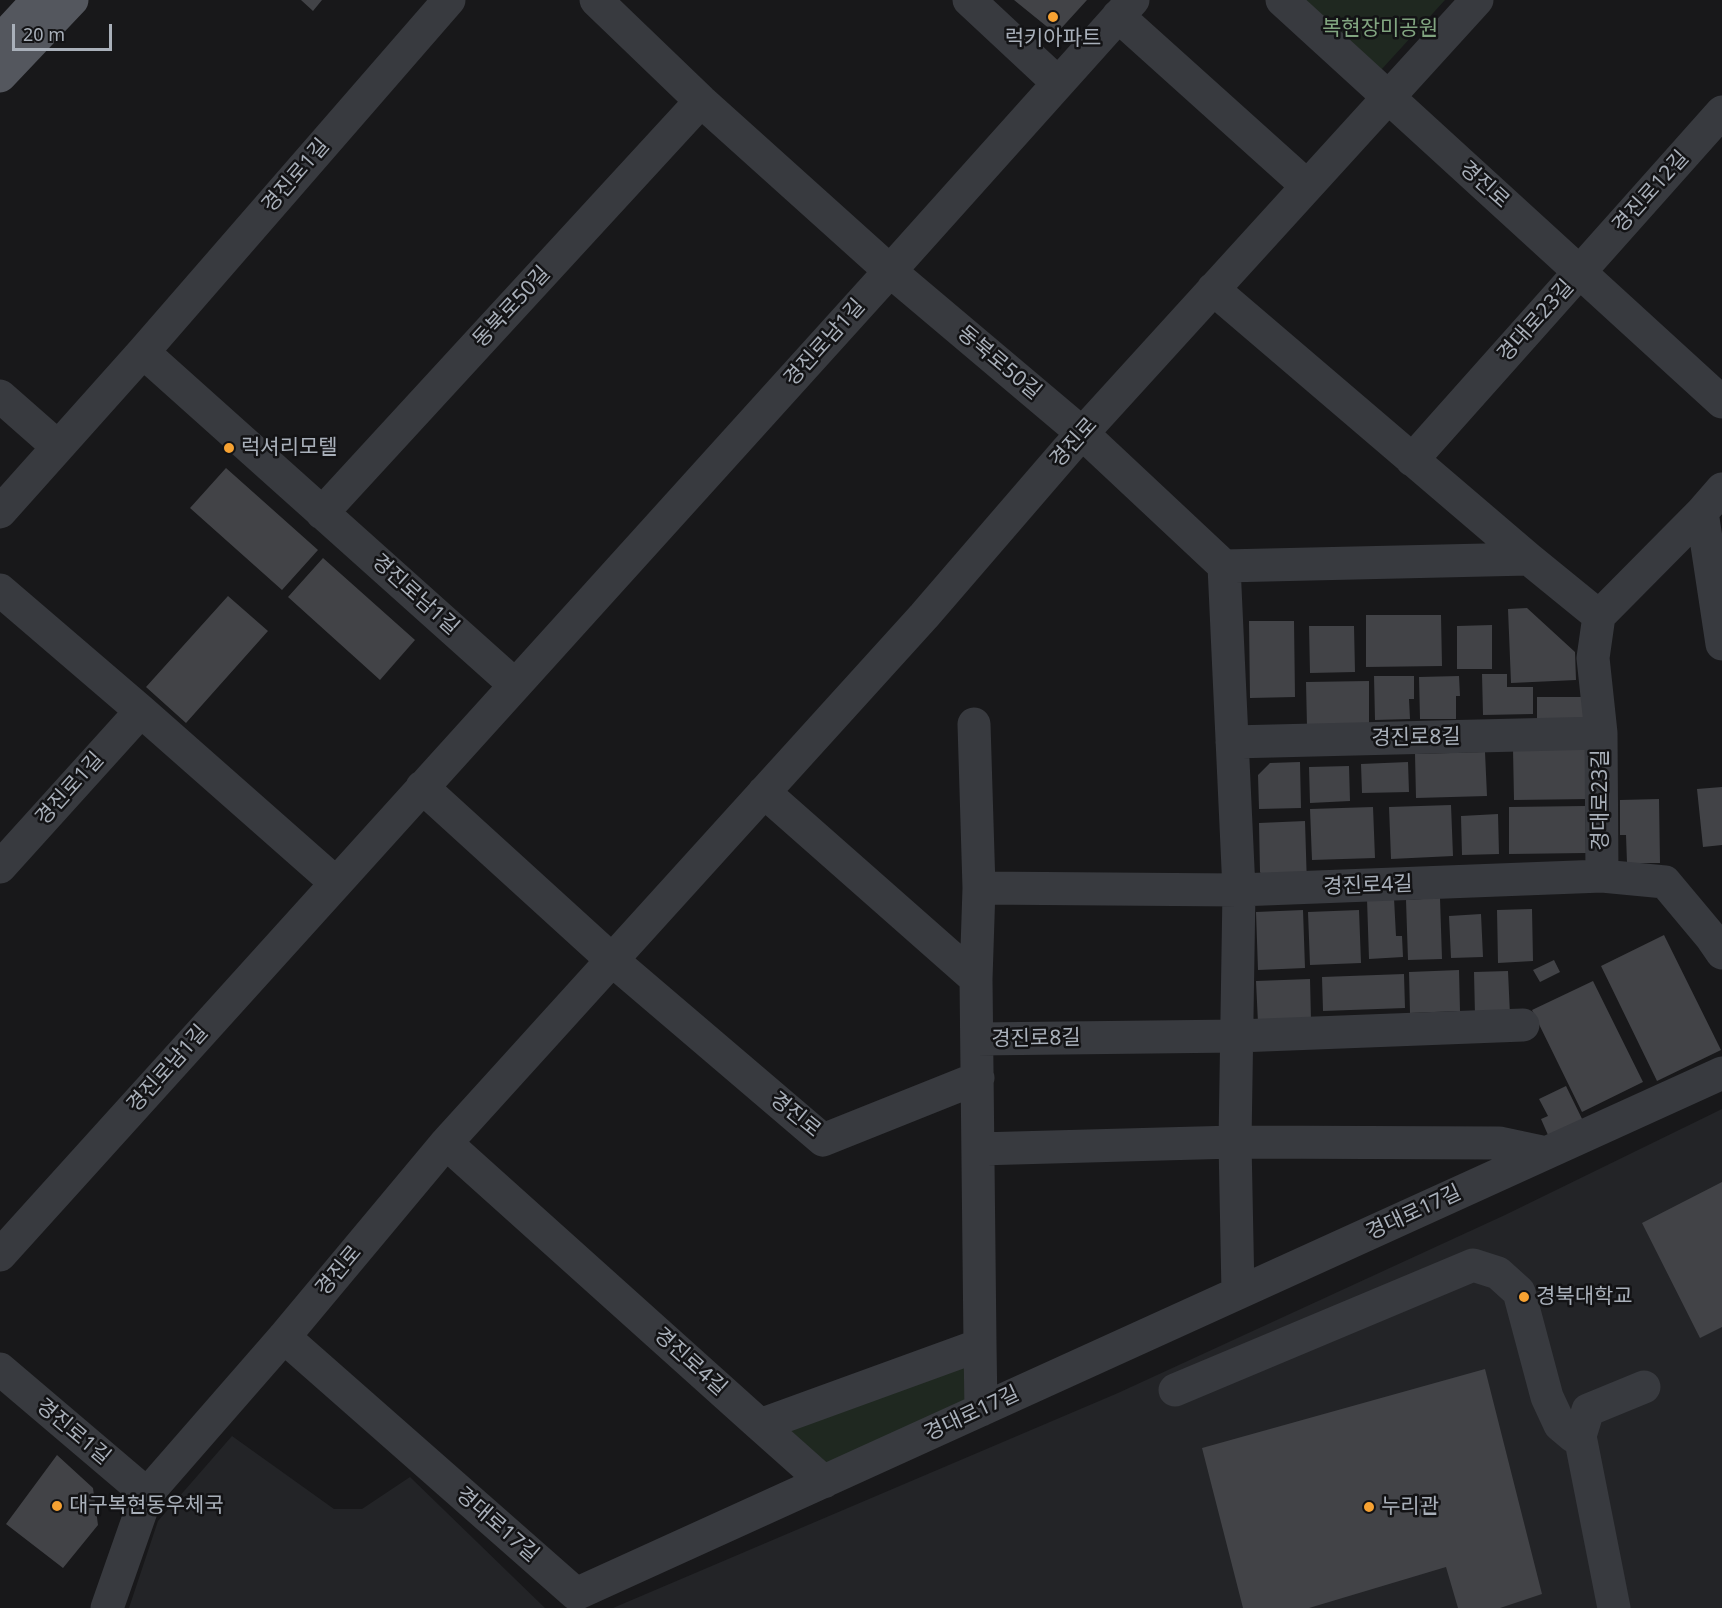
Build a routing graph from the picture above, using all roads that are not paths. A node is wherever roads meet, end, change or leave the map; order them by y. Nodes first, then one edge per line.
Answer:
1 (38, 0) edge
2 (72, 0) edge
3 (449, 0) edge
4 (596, 0) edge
5 (969, 0) edge
6 (1282, 0) edge
7 (1478, 0) edge
8 (1125, 8) edge
9 (0, 41) edge
10 (0, 76) edge
11 (1058, 83) junction
12 (1388, 97) junction
13 (701, 101) junction
14 (1722, 112) edge
15 (1307, 186) junction
16 (890, 271) junction
17 (1580, 272) junction
18 (1213, 289) junction
19 (143, 352) junction
20 (0, 396) edge
21 (1722, 402) edge
22 (1082, 433) junction
23 (58, 447) junction
24 (1412, 459) junction
25 (1712, 500) edge
26 (0, 512) edge
27 (332, 521) junction
28 (1529, 559) junction
29 (1224, 566) junction
30 (0, 590) edge
31 (1599, 616) junction
32 (1722, 644) edge
33 (515, 685) junction
34 (141, 711) junction
35 (974, 724) dead end
36 (1601, 733) junction
37 (1232, 742) junction
38 (422, 787) junction
39 (764, 792) junction
40 (0, 867) edge
41 (1602, 876) junction
42 (336, 883) junction
43 (979, 888) junction
44 (1239, 890) junction
45 (1722, 953) edge
46 (612, 960) junction
47 (976, 979) junction
48 (1523, 1025) dead end
49 (1238, 1036) junction
50 (977, 1040) junction
51 (1722, 1073) edge
52 (978, 1078) junction
53 (1235, 1142) junction
54 (446, 1143) junction
55 (978, 1149) junction
56 (1546, 1153) junction
57 (0, 1255) edge
58 (1238, 1293) junction
59 (284, 1336) junction
60 (980, 1345) junction
61 (0, 1369) edge
62 (1644, 1387) dead end
63 (1175, 1390) dead end
64 (981, 1410) junction
65 (760, 1425) junction
66 (1580, 1436) junction
67 (824, 1482) junction
68 (147, 1494) junction
69 (107, 1608) edge
70 (1614, 1608) edge

1 - 9 main road
2 - 10 main road
3 - 19 street, 경진로1길
4 - 13 street, 동북로50길
5 - 11 street
6 - 12 street, 경진로
7 - 12 street, 경진로
8 - 11 street, 경진로남1길
8 - 15 street
11 - 16 street, 경진로남1길
12 - 15 street, 경진로
12 - 17 street, 경진로
13 - 16 street, 동북로50길
13 - 27 street, 동북로50길
14 - 17 street, 경진로12길
15 - 18 street, 경진로
16 - 22 street, 동북로50길
16 - 33 street, 경진로남1길
17 - 21 street, 경대로23길
17 - 24 street, 경대로23길
18 - 22 street, 경진로
18 - 24 street
19 - 23 street, 경진로1길
19 - 27 street
20 - 23 street
22 - 29 street
22 - 39 street, 경진로
23 - 26 street, 경진로1길
24 - 28 street
25 - 31 street
25 - 32 street
27 - 33 street, 경진로남1길
28 - 29 street
28 - 31 street
29 - 37 street
30 - 34 street
31 - 36 street, 경대로23길
33 - 38 street, 경진로남1길
34 - 40 street, 경진로1길
34 - 42 street
35 - 43 street
36 - 37 street, 경진로8길
36 - 41 street, 경대로23길
37 - 44 street
38 - 42 street, 경진로남1길
38 - 46 street, 경진로
39 - 46 street, 경진로
39 - 47 street
41 - 44 street, 경진로4길
41 - 45 street, 경진로4길
42 - 57 street, 경진로남1길
43 - 44 street, 경진로4길
43 - 47 street
44 - 49 street
46 - 52 street, 경진로
46 - 54 street, 경진로
47 - 50 street
48 - 49 street, 경진로8길
49 - 50 street, 경진로8길
49 - 53 street
50 - 52 street
51 - 56 street, 경대로17길
52 - 55 street
53 - 55 street
53 - 56 street
53 - 58 street
54 - 59 street, 경진로
54 - 65 street, 경진로4길
55 - 60 street
56 - 58 street, 경대로17길
58 - 64 street, 경대로17길
59 - 67 street, 경대로17길
59 - 68 street, 경진로
60 - 64 street
60 - 65 street
61 - 68 street, 경진로1길
62 - 66 street
63 - 66 street
64 - 67 street, 경대로17길
65 - 67 street, 경진로4길
66 - 70 street
68 - 69 street, 경진로

